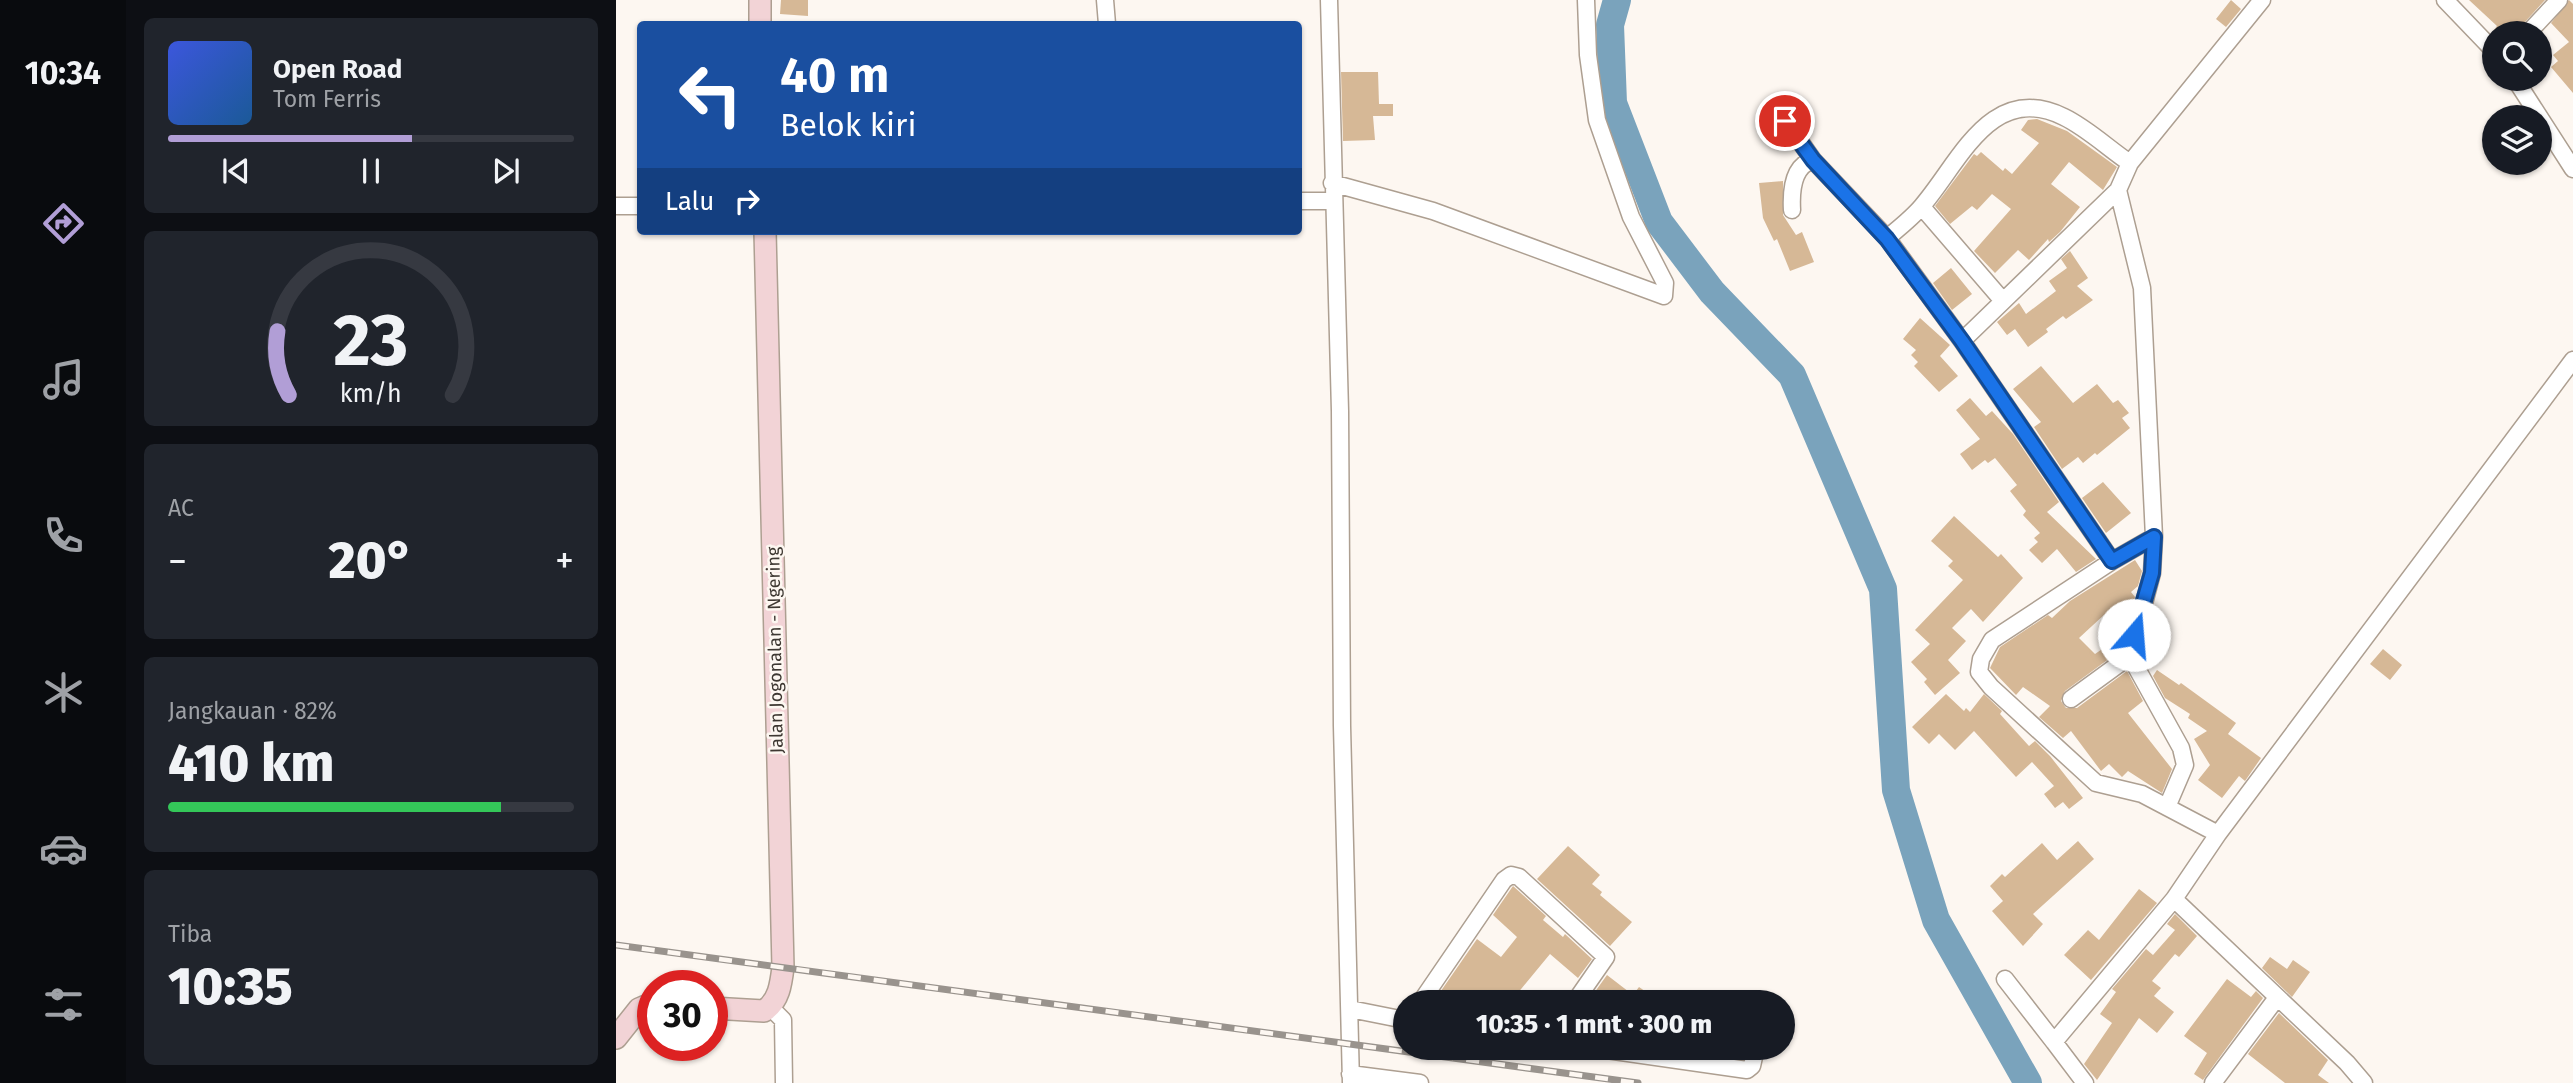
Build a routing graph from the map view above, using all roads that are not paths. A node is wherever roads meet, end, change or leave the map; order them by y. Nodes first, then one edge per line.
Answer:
1 (760, 0) edge
2 (1105, 0) edge
3 (1329, 0) edge
4 (1586, 0) edge
5 (2262, 0) edge
6 (2445, 0) edge
7 (2559, 0) edge
8 (761, 21) edge
9 (1107, 21) edge
10 (2539, 21) edge
11 (2482, 39) edge
12 (2523, 91) edge
13 (1781, 103) dead end
14 (1813, 160) junction
15 (2130, 163) junction
16 (2572, 165) edge
17 (1332, 183) junction
18 (2118, 190) junction
19 (1302, 201) edge
20 (1333, 201) junction
21 (616, 206) edge
22 (637, 206) edge
23 (1922, 207) junction
24 (1792, 210) dead end
25 (765, 235) edge
26 (1887, 239) junction
27 (2003, 301) junction
28 (1962, 341) junction
29 (2573, 359) edge
30 (2154, 537) junction
31 (2112, 561) junction
32 (2130, 656) junction
33 (2071, 699) dead end
34 (2167, 807) junction
35 (2218, 834) junction
36 (2174, 900) junction
37 (2005, 979) dead end
38 (1429, 990) edge
39 (1583, 990) edge
40 (2276, 999) junction
41 (770, 1007) junction
42 (728, 1009) edge
43 (1350, 1009) junction
44 (637, 1012) edge
45 (1393, 1018) edge
46 (616, 1038) edge
47 (2054, 1042) junction
48 (1675, 1060) edge
49 (1753, 1060) edge
50 (1350, 1078) edge
51 (784, 1083) edge
52 (1420, 1083) edge
53 (2085, 1083) edge
54 (2213, 1083) edge
55 (2364, 1083) edge

1 - 8 main road
2 - 9 street
3 - 17 street
4 - 17 street
5 - 15 street
6 - 11 street
7 - 10 street
12 - 16 street
13 - 14 street
14 - 24 street
14 - 26 street
15 - 18 street
15 - 23 street
17 - 20 street
18 - 27 street
18 - 30 street
19 - 20 street
20 - 43 street
21 - 22 street
23 - 26 street
23 - 27 street
25 - 41 main road, Jalan Jogonalan - Ngering
26 - 28 street
27 - 28 street
28 - 31 street
29 - 35 street
30 - 31 street
30 - 32 street
31 - 34 street
32 - 33 street
32 - 34 street
34 - 35 street
35 - 36 street
36 - 40 street
36 - 47 street
37 - 47 street
38 - 39 street
40 - 54 street
40 - 55 street
41 - 42 main road
41 - 51 street
43 - 45 street
43 - 50 street
44 - 46 main road
47 - 53 street
48 - 49 street
50 - 52 street

